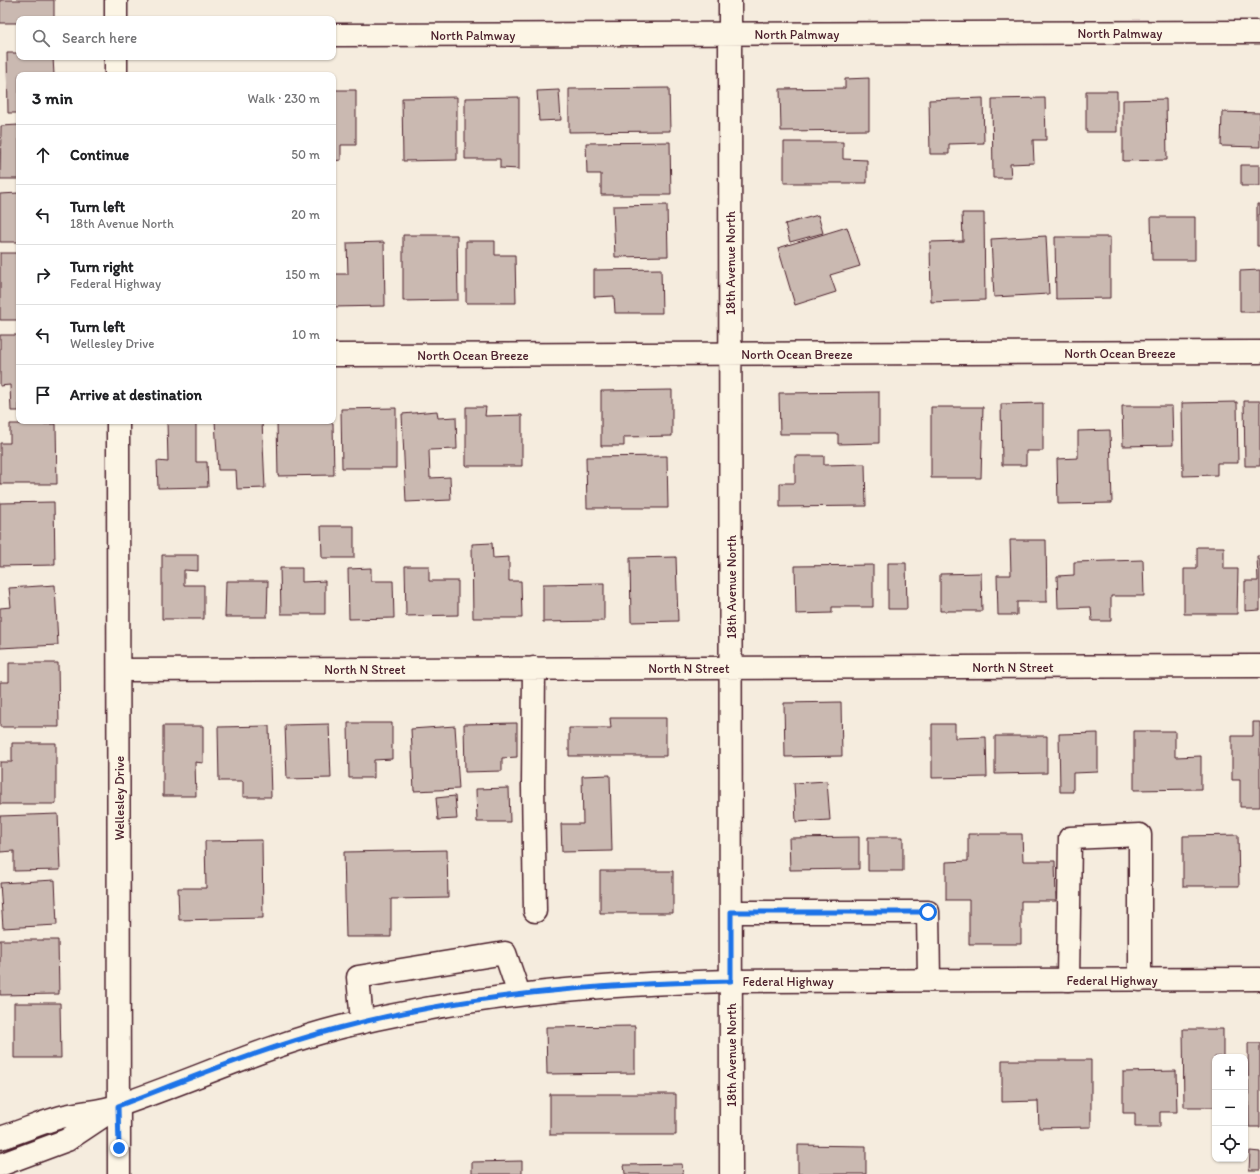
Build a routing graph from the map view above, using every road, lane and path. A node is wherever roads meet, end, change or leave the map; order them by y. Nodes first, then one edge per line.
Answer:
1 (116, 0) edge
2 (730, 0) edge
3 (116, 16) edge
4 (1260, 32) edge
5 (730, 34) junction
6 (336, 36) edge
7 (116, 60) edge
8 (116, 72) edge
9 (1260, 352) edge
10 (730, 354) junction
11 (336, 356) edge
12 (118, 424) edge
13 (1260, 666) edge
14 (534, 668) junction
15 (731, 668) junction
16 (119, 670) junction
17 (535, 911) dead end
18 (731, 912) junction
19 (1260, 979) edge
20 (929, 980) junction
21 (1068, 980) junction
22 (1140, 980) junction
23 (731, 981) junction
24 (519, 994) junction
25 (362, 1022) junction
26 (118, 1106) junction
27 (0, 1138) edge
28 (0, 1165) edge
29 (119, 1174) edge
30 (731, 1174) edge

1 - 3 street
2 - 5 street, 18th Avenue North
4 - 5 street, North Palmway
5 - 6 street, North Palmway
5 - 10 street, 18th Avenue North
7 - 8 street
9 - 10 street, North Ocean Breeze
10 - 11 street, North Ocean Breeze
10 - 15 street, 18th Avenue North
12 - 16 street, Wellesley Drive
13 - 15 street, North N Street
14 - 15 street, North N Street
14 - 16 street, North N Street
14 - 17 street
15 - 18 street, 18th Avenue North
16 - 26 street, Wellesley Drive
18 - 20 street
18 - 23 street, 18th Avenue North
19 - 22 street, Federal Highway
20 - 21 street, Federal Highway
20 - 23 street, Federal Highway
21 - 22 street, Federal Highway
21 - 22 street
23 - 24 street, Federal Highway
23 - 30 street, 18th Avenue North
24 - 25 street, Federal Highway
24 - 25 street
25 - 26 street, Federal Highway
26 - 27 street, Federal Highway
26 - 28 street, Federal Highway
26 - 29 street, Wellesley Drive

